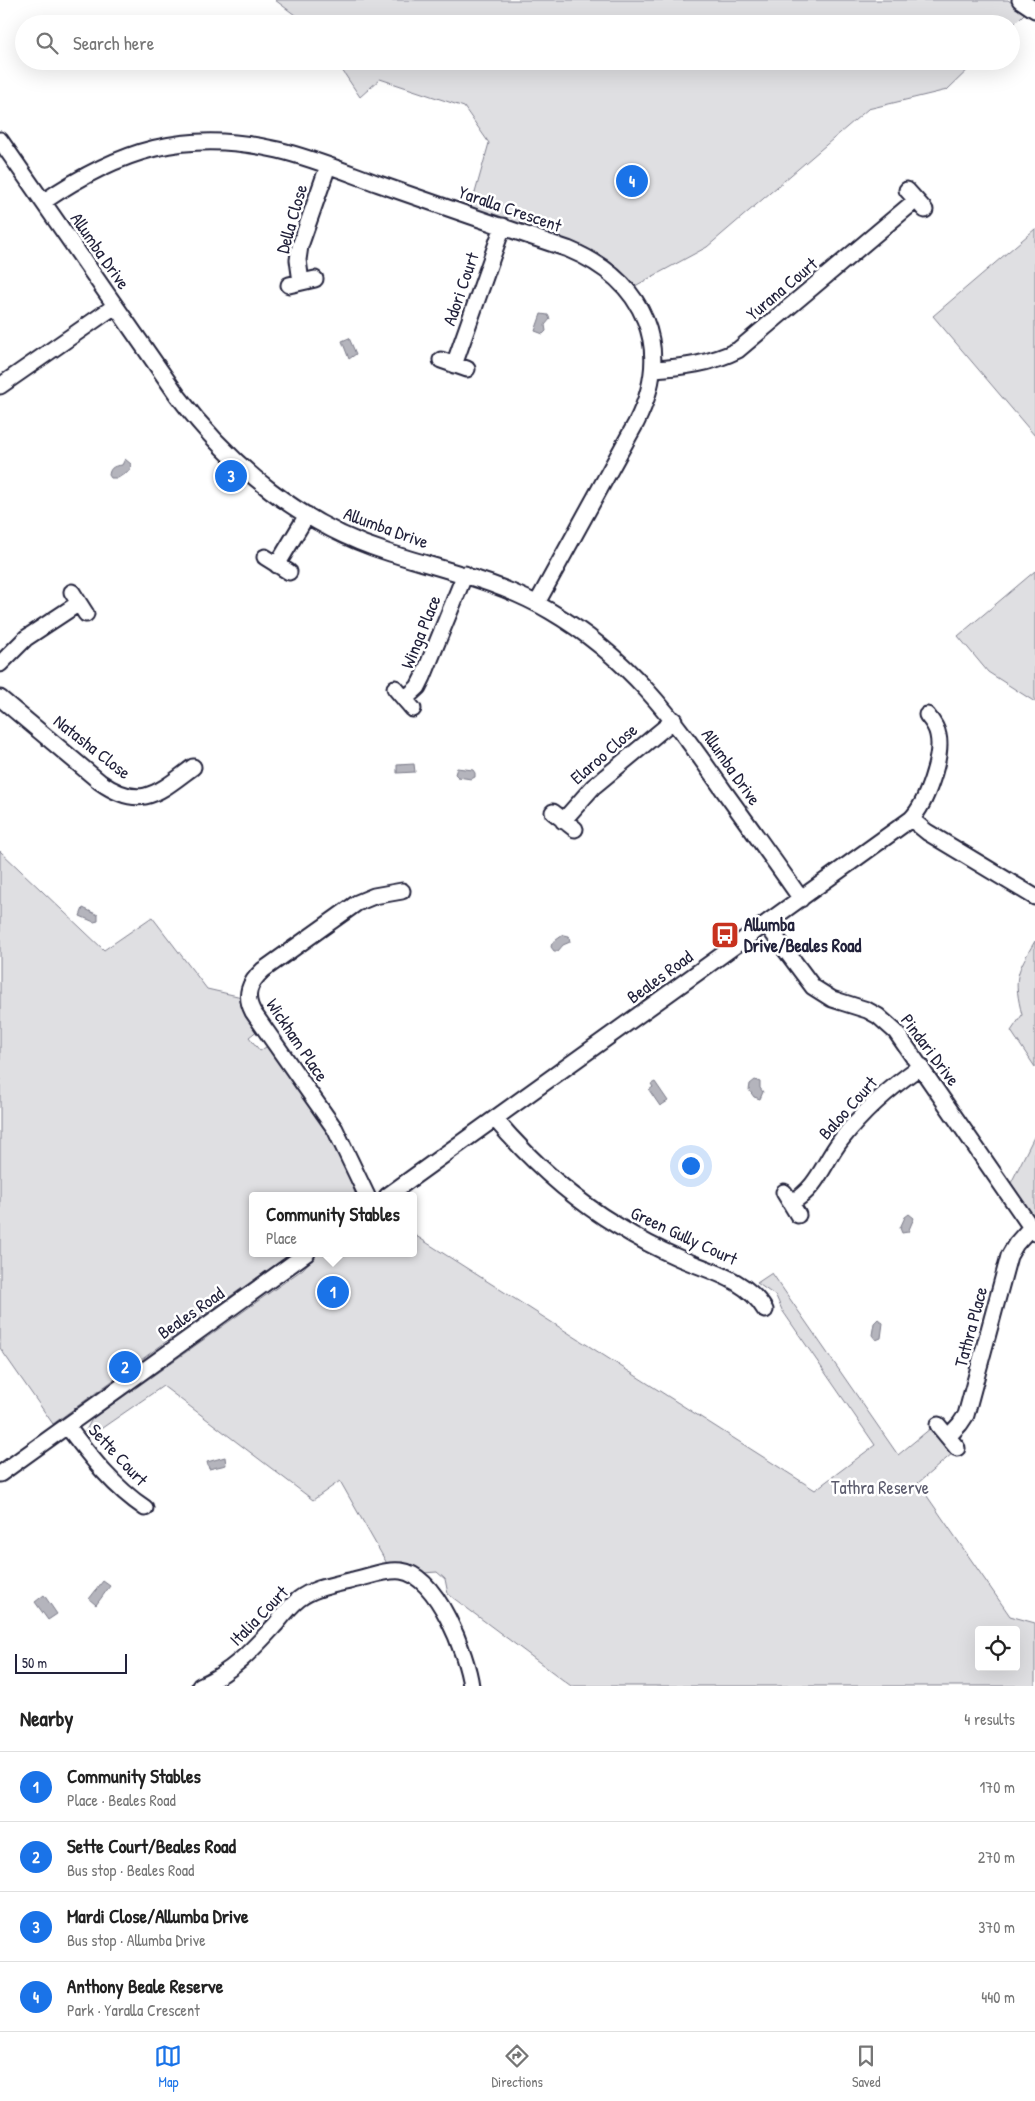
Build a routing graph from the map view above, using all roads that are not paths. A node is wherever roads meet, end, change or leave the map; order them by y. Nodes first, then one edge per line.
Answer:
1 (1020, 0) edge
2 (1035, 10) edge
3 (0, 140) edge
4 (328, 166) junction
5 (916, 200) dead end
6 (43, 202) junction
7 (503, 226) junction
8 (301, 282) dead end
9 (115, 306) junction
10 (454, 365) dead end
11 (653, 369) junction
12 (0, 386) edge
13 (307, 515) junction
14 (277, 565) dead end
15 (465, 574) junction
16 (79, 603) dead end
17 (537, 603) junction
18 (0, 664) edge
19 (0, 698) edge
20 (404, 698) dead end
21 (927, 715) dead end
22 (674, 720) junction
23 (193, 767) dead end
24 (912, 819) junction
25 (564, 821) dead end
26 (402, 891) dead end
27 (1035, 897) edge
28 (801, 899) junction
29 (766, 924) junction
30 (921, 1066) junction
31 (495, 1119) junction
32 (364, 1192) edge
33 (393, 1192) edge
34 (791, 1203) dead end
35 (1033, 1230) edge
36 (301, 1257) edge
37 (765, 1310) dead end
38 (66, 1426) junction
39 (948, 1437) dead end
40 (0, 1474) edge
41 (144, 1508) dead end
42 (200, 1686) edge
43 (471, 1686) edge

1 - 2 street
3 - 6 street, Allumba Drive
4 - 6 street, Yaralla Crescent
4 - 7 street, Yaralla Crescent
4 - 8 street, Della Close
5 - 11 street, Yurana Court
6 - 9 street, Allumba Drive
7 - 10 street, Adori Court
7 - 11 street, Yaralla Crescent
9 - 12 street
9 - 13 street, Allumba Drive
11 - 17 street, Yaralla Crescent
13 - 14 street
13 - 15 street, Allumba Drive
15 - 17 street, Allumba Drive
15 - 20 street, Winga Place
16 - 18 street
17 - 22 street, Allumba Drive
19 - 23 street, Natasha Close
21 - 24 street, Beales Road
22 - 25 street, Elaroo Close
22 - 28 street, Allumba Drive
24 - 27 street
24 - 28 street, Beales Road
26 - 32 street, Wickham Place
28 - 29 street, Beales Road
29 - 30 street, Pindari Drive
29 - 31 street, Beales Road
30 - 34 street, Baloo Court
30 - 35 street, Pindari Drive
31 - 33 street, Beales Road
31 - 37 street, Green Gully Court
35 - 39 street, Tathra Place
36 - 38 street, Beales Road
38 - 40 street, Beales Road
38 - 41 street, Sette Court
42 - 43 street, Italia Court

